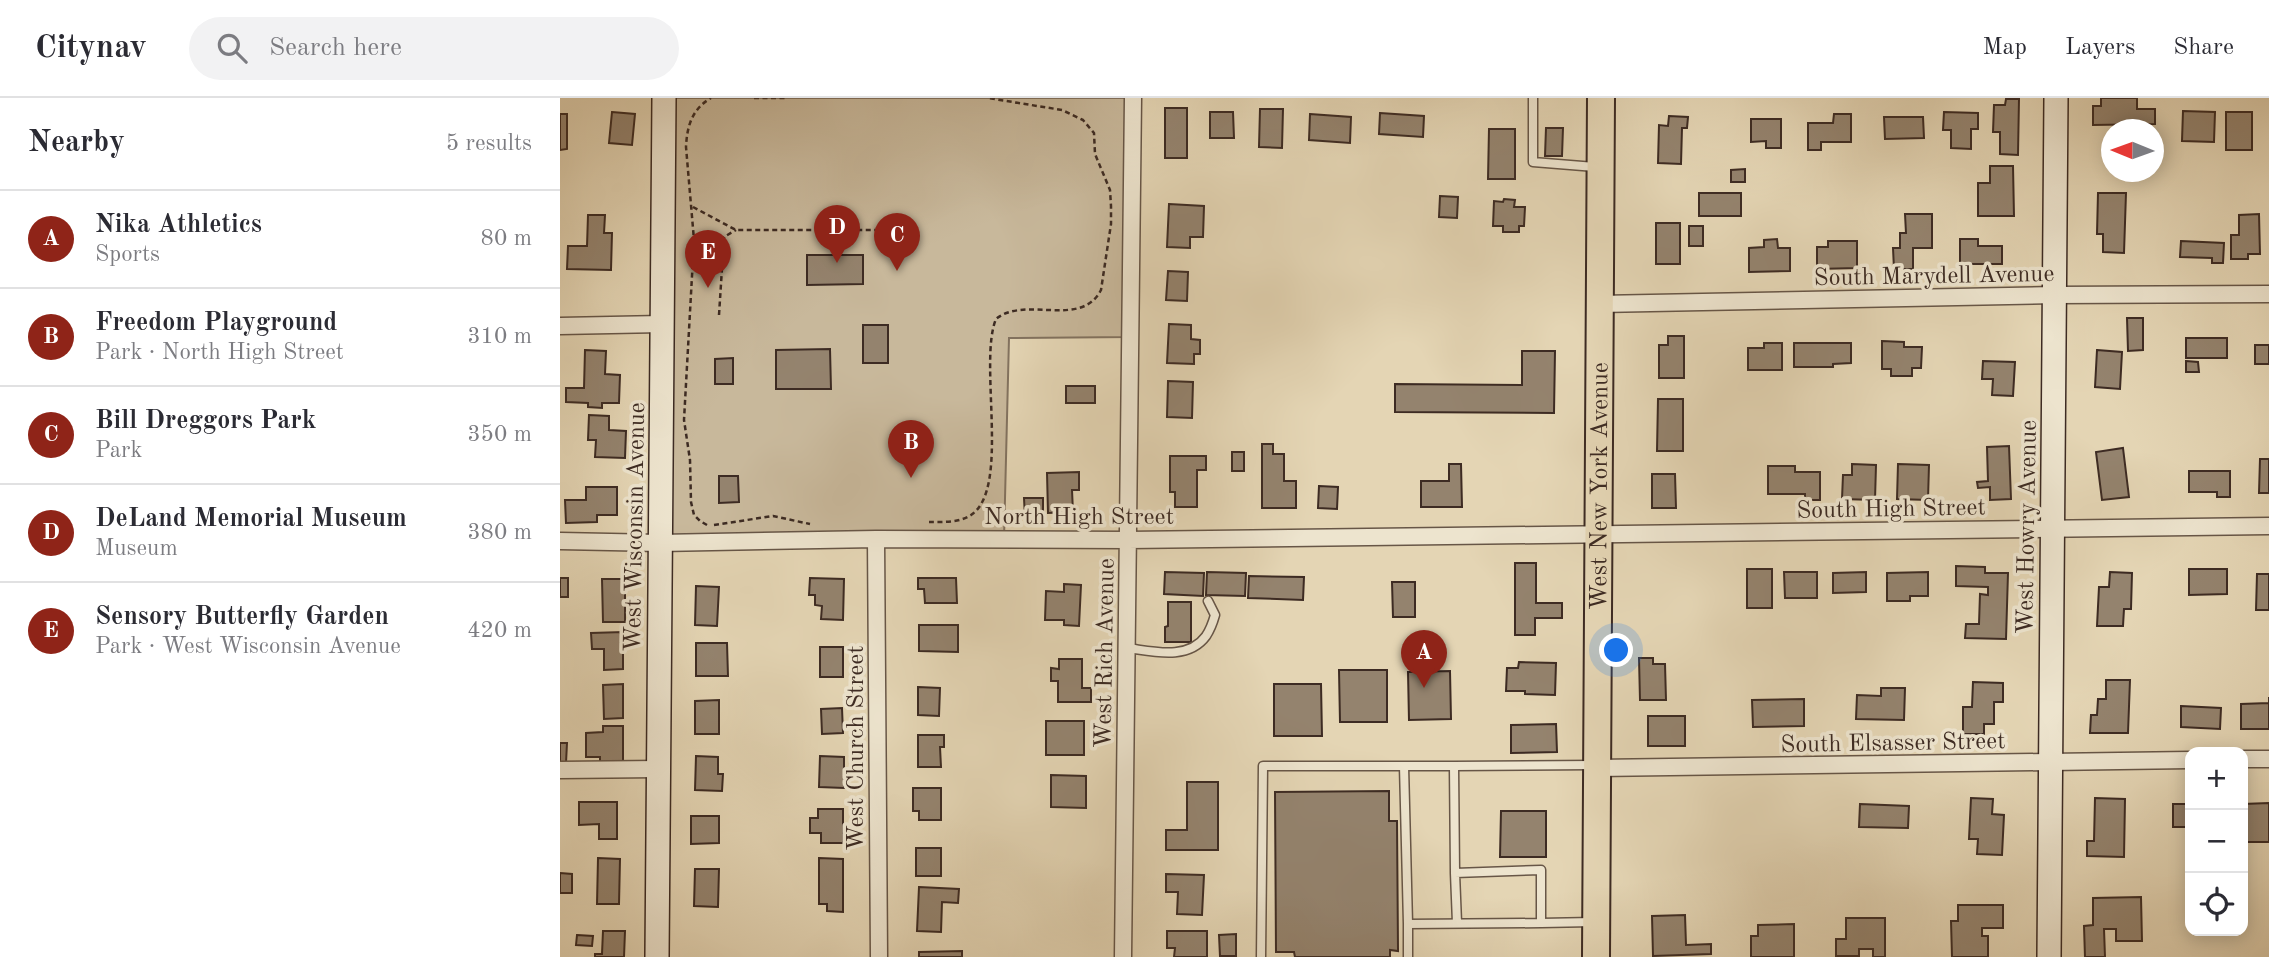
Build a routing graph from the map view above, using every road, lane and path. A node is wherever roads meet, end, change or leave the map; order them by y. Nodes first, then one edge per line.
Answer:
1 (664, 98) edge
2 (710, 98) edge
3 (754, 98) edge
4 (786, 98) edge
5 (988, 98) edge
6 (1133, 98) edge
7 (1533, 98) edge
8 (1601, 98) edge
9 (2056, 98) edge
10 (1601, 167) junction
11 (693, 207) junction
12 (736, 229) junction
13 (724, 237) junction
14 (911, 243) dead end
15 (694, 261) junction
16 (2269, 294) edge
17 (2055, 295) junction
18 (1599, 304) junction
19 (719, 315) dead end
20 (662, 324) junction
21 (560, 326) edge
22 (926, 522) dead end
23 (815, 525) dead end
24 (2269, 526) edge
25 (2053, 528) junction
26 (1598, 535) junction
27 (876, 539) junction
28 (1128, 540) junction
29 (560, 541) edge
30 (660, 543) junction
31 (1208, 601) dead end
32 (1127, 648) junction
33 (2248, 759) edge
34 (2269, 759) edge
35 (2185, 760) edge
36 (2050, 763) junction
37 (1404, 766) junction
38 (1454, 766) junction
39 (1597, 766) junction
40 (658, 769) junction
41 (560, 770) edge
42 (1455, 873) junction
43 (1596, 922) junction
44 (1457, 923) junction
45 (1541, 923) junction
46 (1408, 924) junction
47 (657, 957) edge
48 (879, 957) edge
49 (1123, 957) edge
50 (1261, 957) edge
51 (1408, 957) edge
52 (1596, 957) edge
53 (2049, 957) edge

1 - 20 street, West Wisconsin Avenue
2 - 11 path
3 - 4 path
5 - 22 path
6 - 28 street, West Rich Avenue
7 - 10 lane
8 - 10 main road, West New York Avenue
9 - 17 street, West Howry Avenue
10 - 18 main road, West New York Avenue
11 - 12 path
11 - 15 path
12 - 13 path
12 - 14 path
13 - 15 path
13 - 19 path
15 - 23 path
16 - 17 street, South Marydell Avenue
17 - 18 street, South Marydell Avenue
17 - 25 street, West Howry Avenue
18 - 26 main road, West New York Avenue
20 - 21 street
20 - 30 street, West Wisconsin Avenue
24 - 25 street, South High Street
25 - 26 street, South High Street
25 - 36 street, West Howry Avenue
26 - 28 street, North High Street
26 - 39 main road, West New York Avenue
27 - 28 street, North High Street
27 - 30 street, North High Street
27 - 48 street, West Church Street
28 - 32 street, West Rich Avenue
29 - 30 street, North High Street
30 - 40 street, West Wisconsin Avenue
31 - 32 lane
32 - 49 street, West Rich Avenue
33 - 34 street
35 - 36 street, South Elsasser Street
36 - 39 street, South Elsasser Street
36 - 53 street, West Howry Avenue
37 - 38 lane
37 - 46 lane
37 - 50 lane
38 - 39 lane
38 - 42 lane
39 - 43 main road, West New York Avenue
40 - 41 street
40 - 47 street, West Wisconsin Avenue
42 - 44 lane
42 - 45 lane
43 - 45 lane
43 - 52 main road, West New York Avenue
44 - 45 lane
44 - 46 lane
46 - 51 lane

